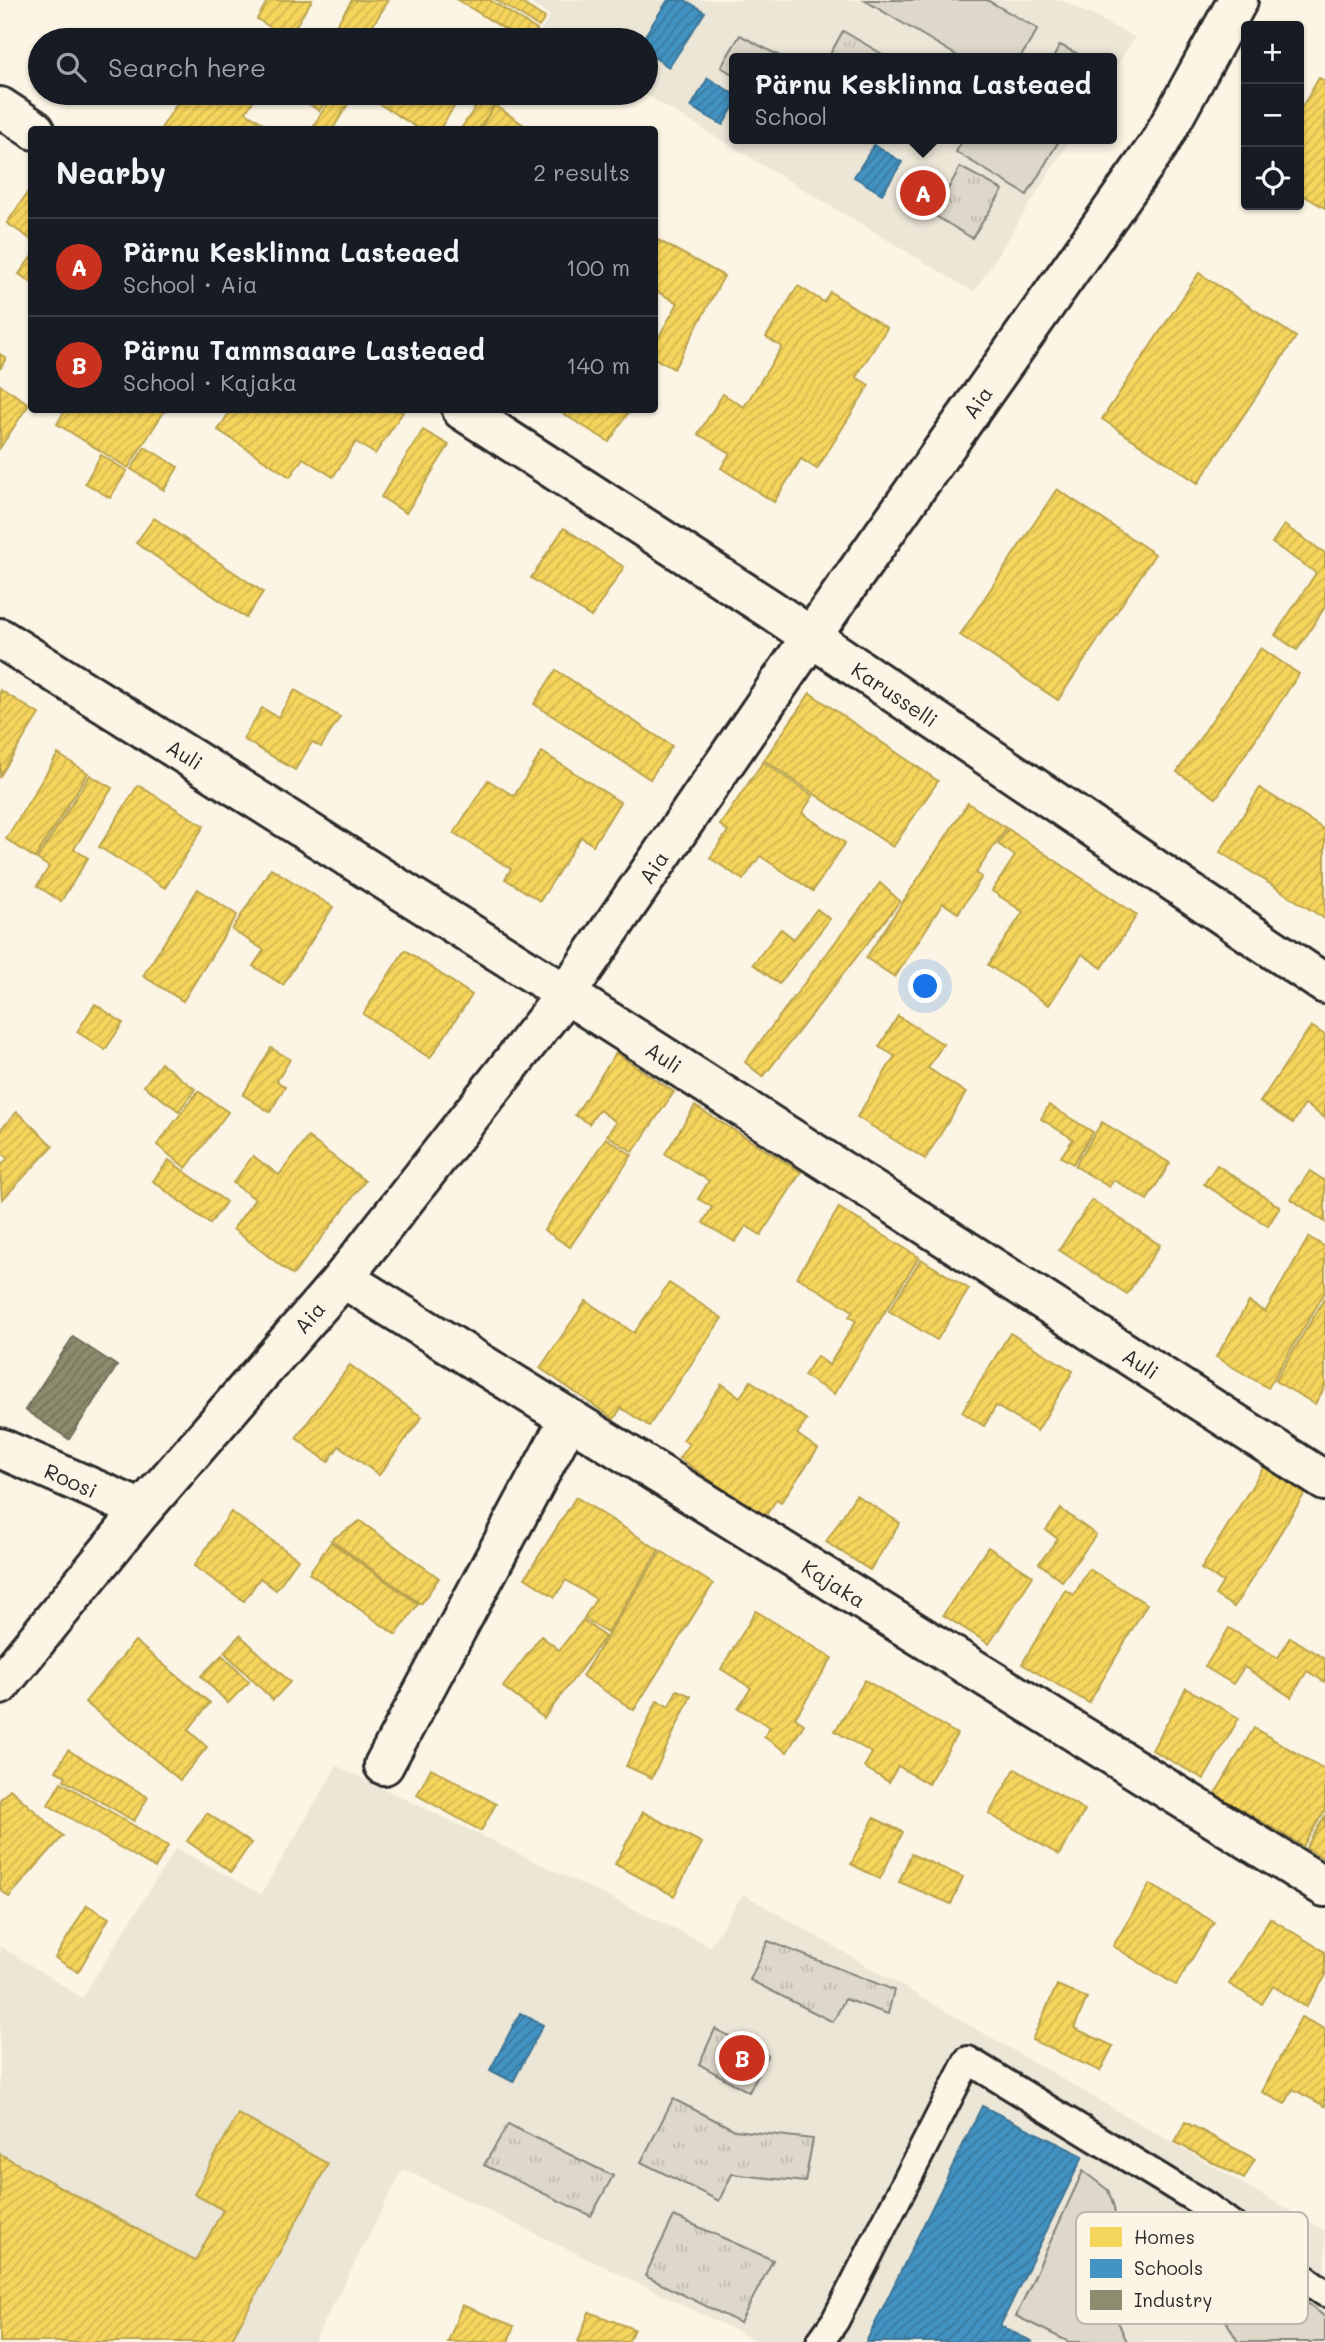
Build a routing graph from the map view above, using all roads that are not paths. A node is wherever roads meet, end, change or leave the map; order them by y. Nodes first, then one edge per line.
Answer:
1 (1238, 0) edge
2 (0, 107) edge
3 (29, 126) edge
4 (467, 413) edge
5 (811, 637) junction
6 (0, 638) edge
7 (1325, 984) edge
8 (566, 994) junction
9 (343, 1278) junction
10 (569, 1419) junction
11 (0, 1448) edge
12 (1325, 1481) edge
13 (142, 1510) junction
14 (0, 1685) edge
15 (384, 1765) dead end
16 (1325, 1887) edge
17 (1215, 2212) edge
18 (1308, 2281) edge
19 (1325, 2293) edge
20 (820, 2342) edge

1 - 5 street, Aia
2 - 3 street
4 - 5 street, Karusselli
5 - 7 street, Karusselli
5 - 8 street, Aia
6 - 8 street, Auli
8 - 9 street, Aia
8 - 12 street, Auli
9 - 10 street, Kajaka
9 - 13 street, Aia
10 - 15 street
10 - 16 street, Kajaka
11 - 13 street, Roosi
13 - 14 street, Aia
17 - 20 lane
18 - 19 lane

